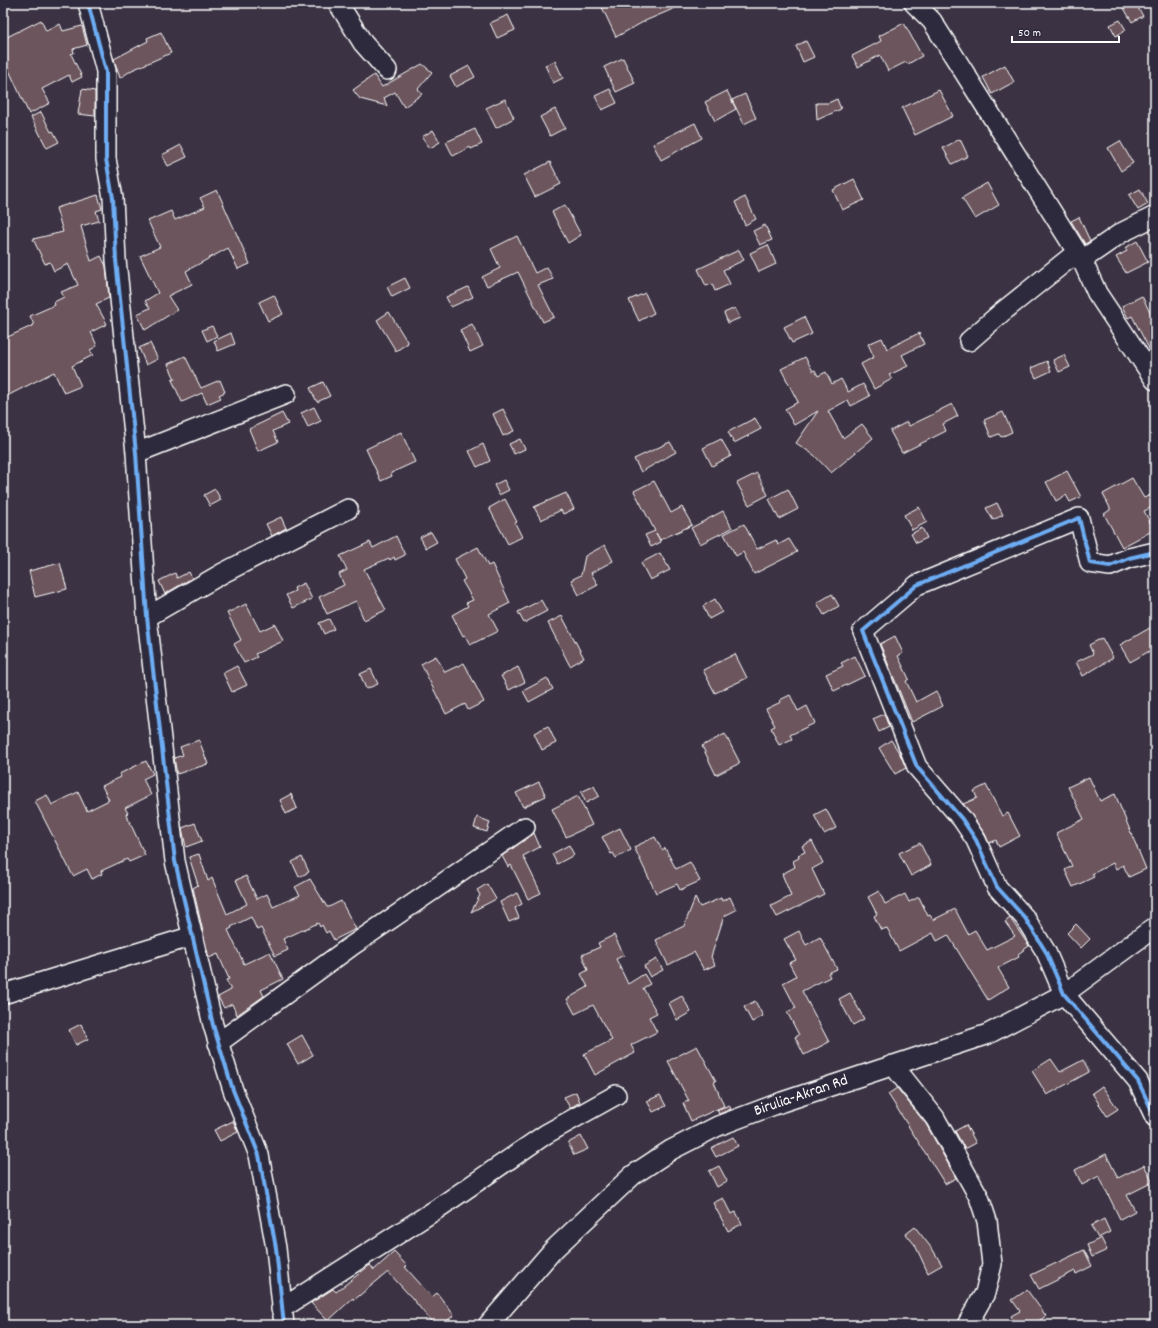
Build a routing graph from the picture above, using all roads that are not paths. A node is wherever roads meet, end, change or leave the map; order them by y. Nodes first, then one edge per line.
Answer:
1 (88, 3) edge
2 (338, 3) edge
3 (914, 3) edge
4 (387, 70) dead end
5 (1155, 216) edge
6 (1082, 260) junction
7 (968, 342) dead end
8 (1155, 380) edge
9 (286, 394) dead end
10 (136, 453) junction
11 (348, 509) dead end
12 (1155, 552) edge
13 (147, 617) junction
14 (525, 827) dead end
15 (1155, 927) edge
16 (193, 936) junction
17 (3, 994) edge
18 (1064, 994) junction
19 (218, 1043) junction
20 (893, 1065) junction
21 (616, 1095) dead end
22 (1155, 1117) edge
23 (282, 1317) edge
24 (488, 1325) edge
25 (967, 1325) edge

1 - 10 street
2 - 4 street
3 - 6 street
5 - 6 street
6 - 7 street
6 - 8 street
9 - 10 street
10 - 13 street
11 - 13 street
12 - 18 street
13 - 16 street
14 - 19 street
15 - 18 street, Birulia-Akran Rd
16 - 17 street
16 - 19 street
18 - 20 street, Birulia-Akran Rd
18 - 22 street
19 - 23 street
20 - 24 street, Birulia-Akran Rd
20 - 25 street
21 - 23 street

